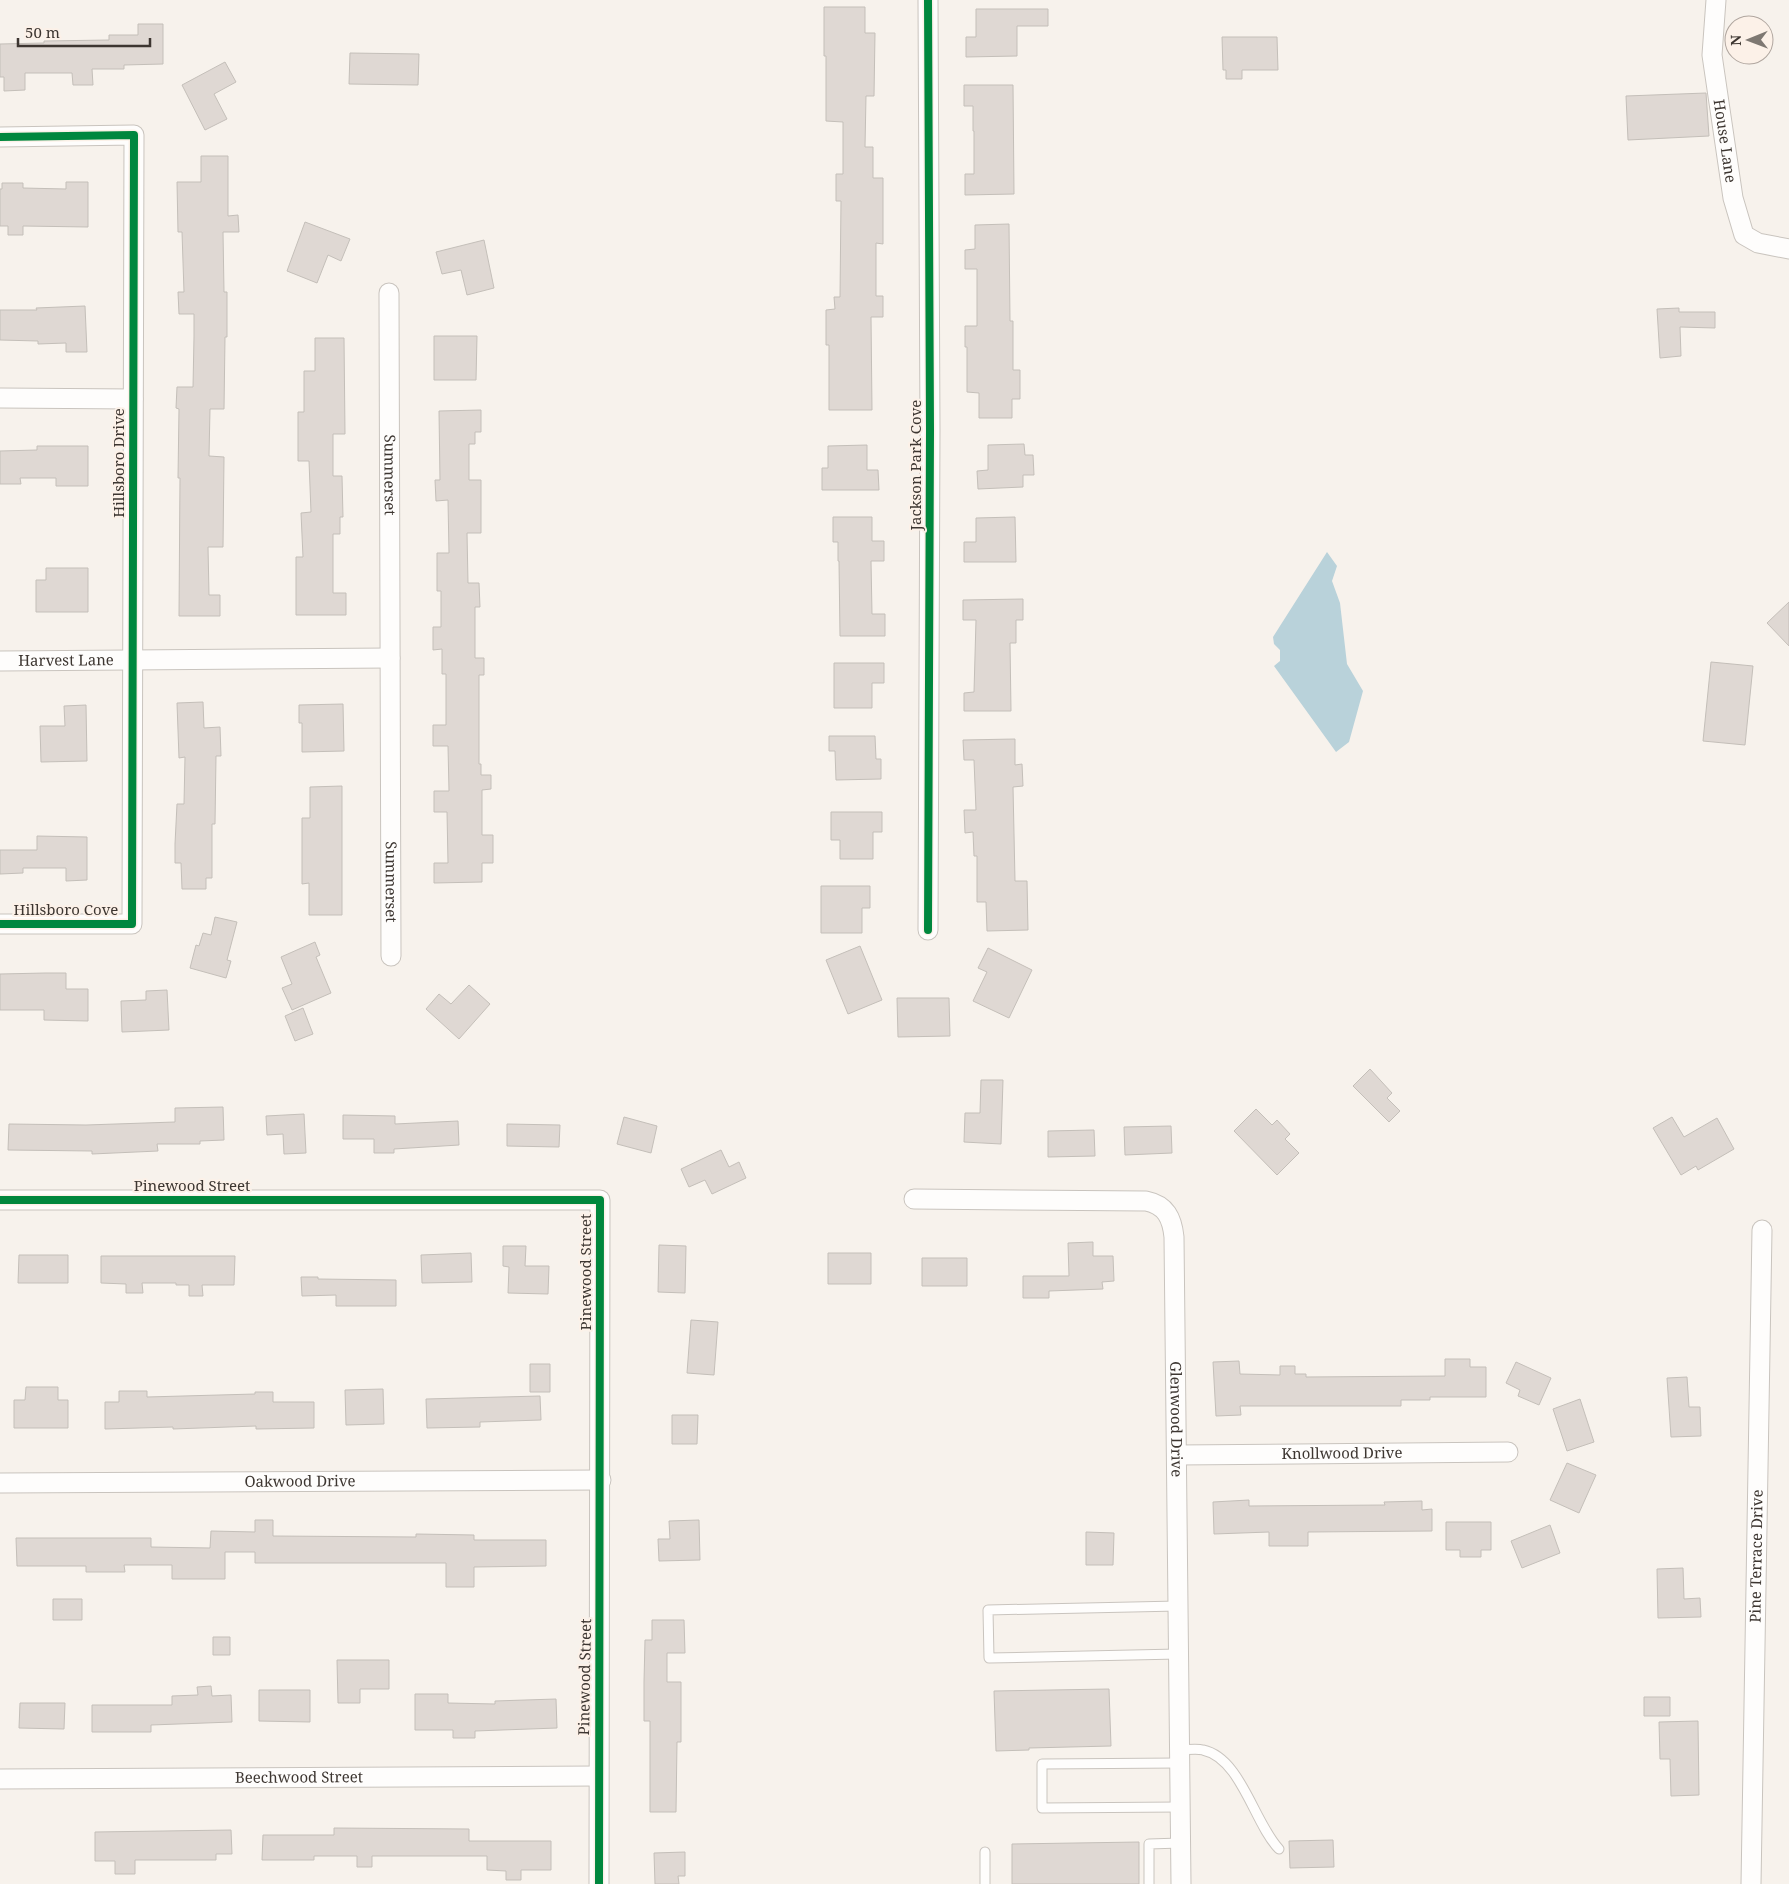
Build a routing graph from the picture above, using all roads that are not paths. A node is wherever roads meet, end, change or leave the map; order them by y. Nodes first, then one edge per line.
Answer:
1 (928, 0) edge
2 (1716, 0) edge
3 (0, 136) edge
4 (1789, 249) edge
5 (389, 293) dead end
6 (0, 398) edge
7 (133, 399) junction
8 (390, 658) junction
9 (132, 659) junction
10 (0, 661) edge
11 (0, 924) edge
12 (132, 924) joint
13 (928, 930) dead end
14 (391, 956) dead end
15 (914, 1199) dead end
16 (0, 1200) edge
17 (1762, 1230) dead end
18 (1508, 1452) dead end
19 (1177, 1455) junction
20 (601, 1480) junction
21 (0, 1482) edge
22 (1178, 1606) junction
23 (1178, 1654) junction
24 (1179, 1756) junction
25 (598, 1776) junction
26 (0, 1779) edge
27 (1180, 1807) junction
28 (1180, 1844) junction
29 (1279, 1849) dead end
30 (985, 1852) dead end
31 (599, 1884) edge
32 (986, 1884) edge
33 (1149, 1884) edge
34 (1181, 1884) edge
35 (1751, 1884) edge

1 - 13 street, Jackson Park Cove
2 - 4 street, House Lane
3 - 7 street, Hillsboro Drive
5 - 8 street, Summerset
6 - 7 street
7 - 9 street, Hillsboro Drive
8 - 9 street
8 - 14 street, Summerset
9 - 10 street, Harvest Lane
9 - 12 street, Hillsboro Drive
11 - 12 street, Hillsboro Cove
15 - 19 street, Glenwood Drive
16 - 20 street, Pinewood Street
17 - 35 street, Pine Terrace Drive
18 - 19 street, Knollwood Drive
19 - 22 street, Glenwood Drive
20 - 21 street, Oakwood Drive
20 - 25 street, Pinewood Street
22 - 23 street, Glenwood Drive
22 - 23 lane
23 - 24 street, Glenwood Drive
24 - 27 street, Glenwood Drive
24 - 27 lane
24 - 29 lane
25 - 26 street, Beechwood Street
25 - 31 street, Pinewood Street
27 - 28 street, Glenwood Drive
28 - 33 lane
28 - 34 street, Glenwood Drive
30 - 32 lane

